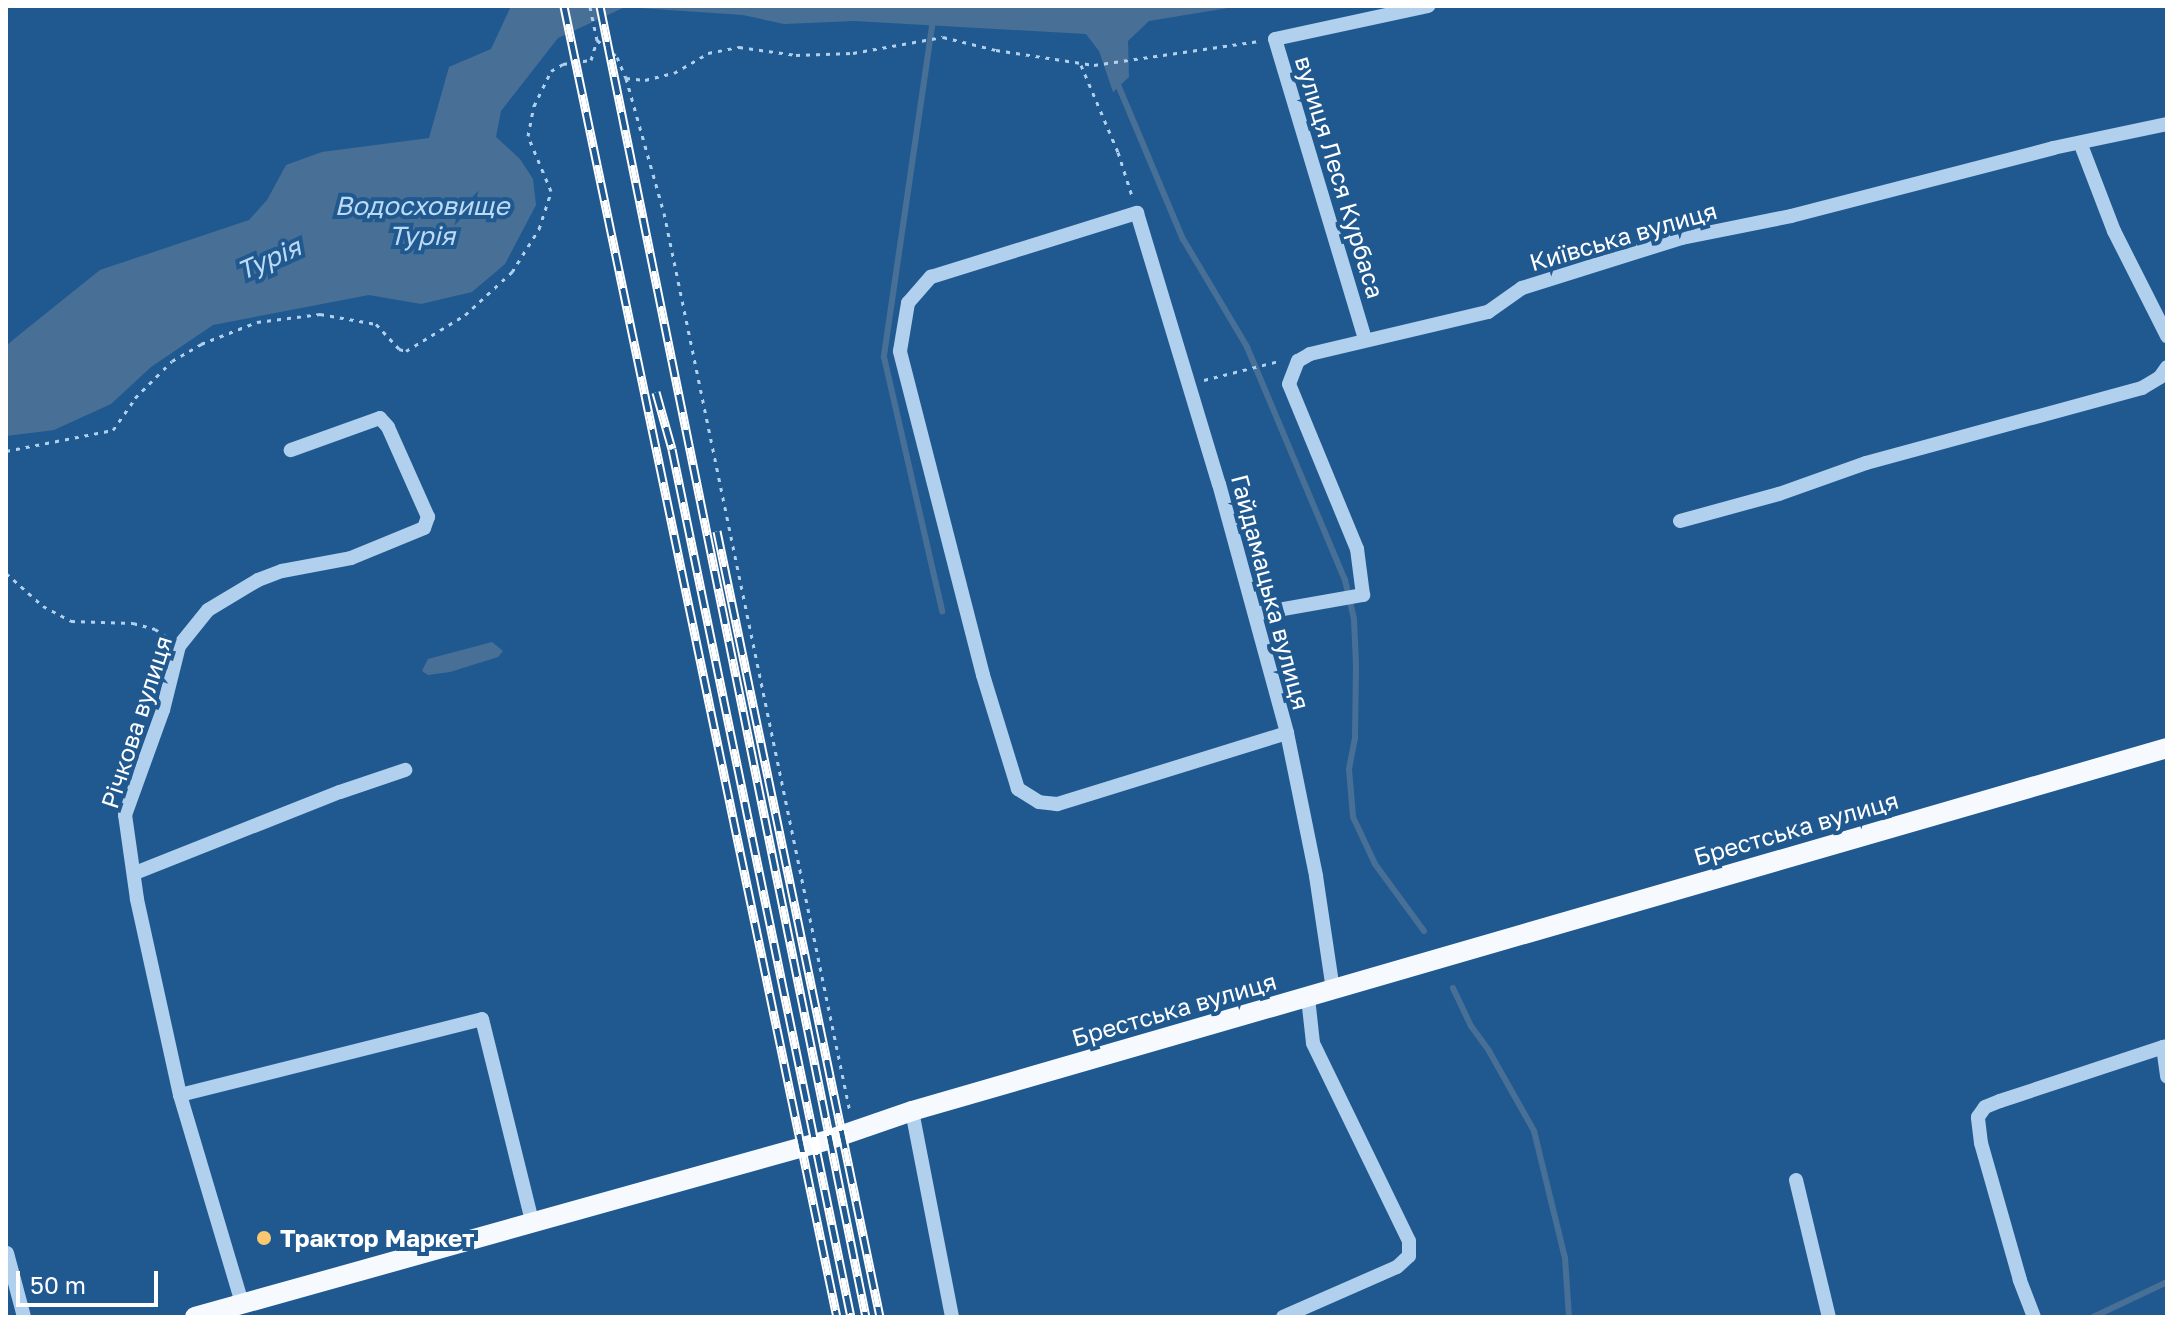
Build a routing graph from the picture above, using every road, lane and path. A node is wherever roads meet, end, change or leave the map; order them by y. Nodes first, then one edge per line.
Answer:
1 (590, 6) edge
2 (1428, 6) edge
3 (1275, 39) junction
4 (597, 40) junction
5 (1081, 65) junction
6 (626, 78) junction
7 (2167, 124) edge
8 (2081, 145) junction
9 (1137, 213) junction
10 (2167, 336) edge
11 (1365, 339) junction
12 (1264, 365) dead end
13 (2167, 367) edge
14 (1189, 385) junction
15 (291, 450) dead end
16 (6, 451) edge
17 (1680, 521) dead end
18 (6, 573) edge
19 (1255, 614) junction
20 (179, 646) junction
21 (1287, 733) junction
22 (2167, 748) edge
23 (405, 770) dead end
24 (135, 873) junction
25 (1333, 990) junction
26 (1308, 998) junction
27 (2165, 1047) edge
28 (2167, 1077) edge
29 (180, 1095) junction
30 (912, 1111) junction
31 (854, 1131) junction
32 (1796, 1180) dead end
33 (532, 1221) junction
34 (7, 1253) edge
35 (242, 1303) junction
36 (24, 1317) edge
37 (195, 1317) edge
38 (952, 1317) edge
39 (1283, 1317) edge
40 (1829, 1317) edge
41 (2034, 1317) edge

1 - 4 path
2 - 3 street, вулиця Леся Курбаса
3 - 5 path
3 - 11 street, вулиця Леся Курбаса
4 - 6 path
4 - 16 path
5 - 6 path
5 - 9 path
6 - 31 path
7 - 8 street, Київська вулиця
8 - 10 street
8 - 11 street, Київська вулиця
9 - 14 street, Гайдамацька вулиця
9 - 21 street
11 - 19 street, Київська вулиця
12 - 14 path
13 - 17 street
14 - 19 street, Гайдамацька вулиця
15 - 20 street, Річкова вулиця
18 - 20 path
19 - 21 street, Гайдамацька вулиця
20 - 24 street, Річкова вулиця
21 - 25 street, Гайдамацька вулиця
22 - 25 main road, Брестська вулиця
23 - 24 street
24 - 29 street, Річкова вулиця
25 - 26 main road, Брестська вулиця
26 - 30 main road, Брестська вулиця
26 - 39 street
27 - 28 street
27 - 41 street
29 - 33 street
29 - 35 street, Річкова вулиця
30 - 31 main road, Брестська вулиця
30 - 38 street
31 - 33 main road, Брестська вулиця
32 - 40 street
33 - 35 main road, Брестська вулиця
34 - 36 street
35 - 37 main road, Брестська вулиця

